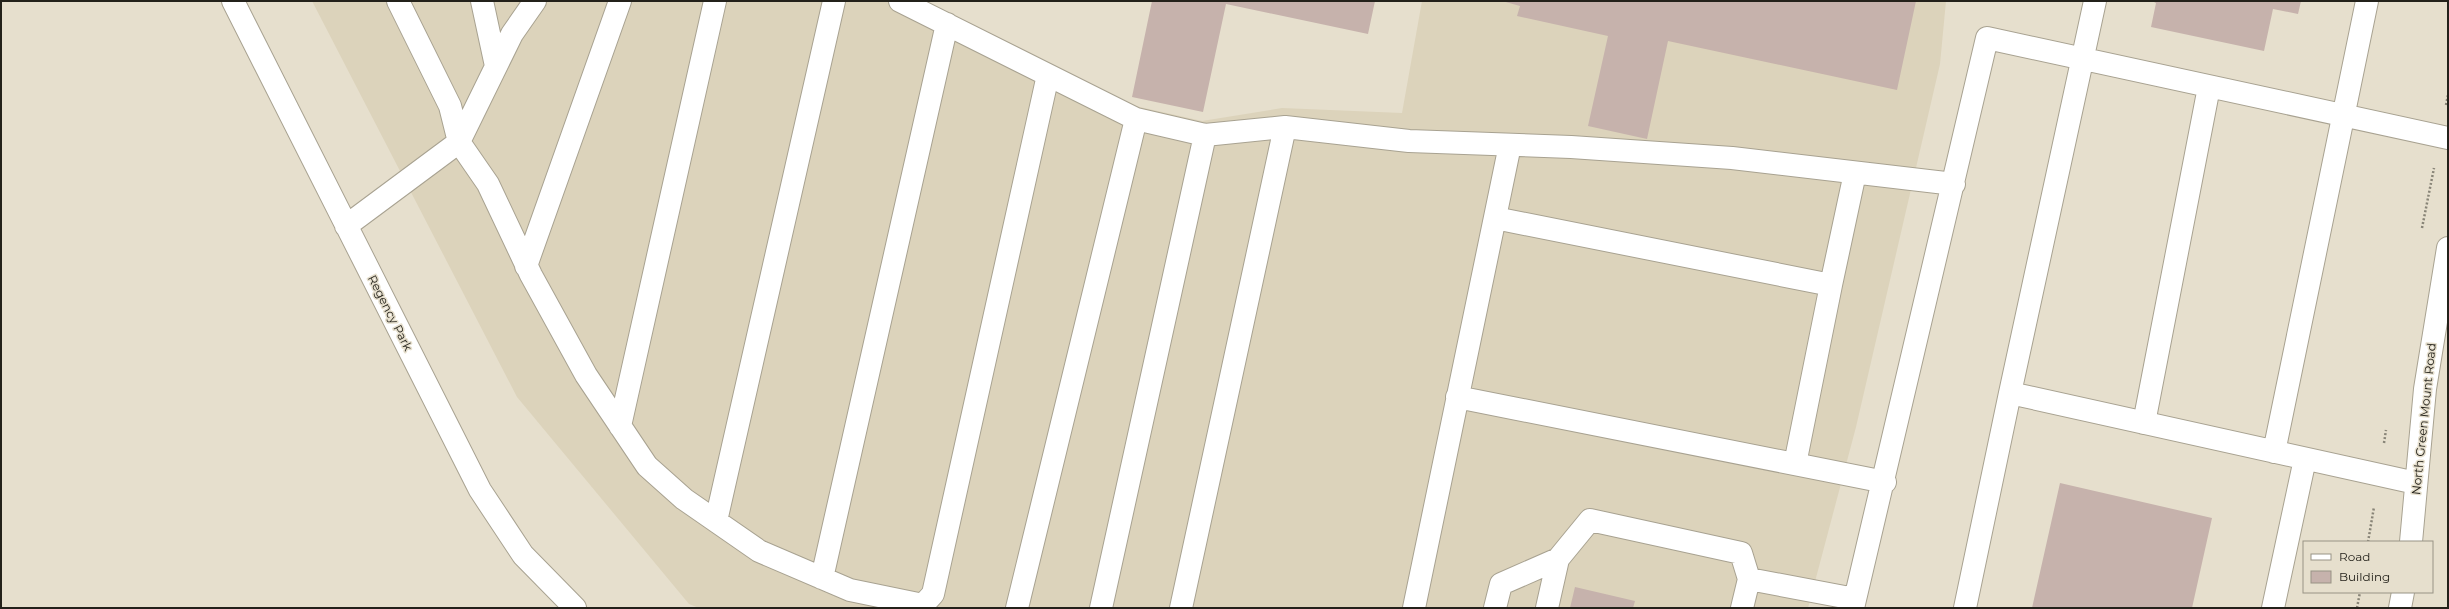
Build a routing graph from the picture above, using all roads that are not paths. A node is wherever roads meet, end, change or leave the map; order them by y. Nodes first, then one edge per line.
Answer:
1 (233, 1) edge
2 (398, 1) edge
3 (482, 1) edge
4 (535, 1) edge
5 (620, 1) edge
6 (714, 1) edge
7 (834, 1) edge
8 (900, 1) edge
9 (2095, 1) edge
10 (2367, 1) edge
11 (946, 24) junction
12 (2081, 59) junction
13 (496, 66) junction
14 (1048, 75) junction
15 (2209, 87) junction
16 (2344, 116) junction
17 (1136, 119) junction
18 (1285, 127) junction
19 (1204, 135) junction
20 (2448, 138) edge
21 (459, 142) junction
22 (1510, 144) junction
23 (1855, 173) junction
24 (1954, 184) junction
25 (1495, 218) junction
26 (346, 226) junction
27 (2448, 248) edge
28 (526, 266) junction
29 (1831, 285) junction
30 (2010, 393) junction
31 (1457, 397) junction
32 (2144, 423) junction
33 (620, 426) junction
34 (2274, 452) junction
35 (2305, 459) junction
36 (1795, 464) junction
37 (1884, 482) junction
38 (2416, 483) junction
39 (716, 521) junction
40 (2411, 541) edge
41 (1558, 559) junction
42 (822, 578) junction
43 (1749, 578) junction
44 (2403, 593) edge
45 (1854, 604) edge
46 (575, 608) edge
47 (1017, 608) edge
48 (1101, 608) edge
49 (1181, 608) edge
50 (1414, 608) edge
51 (1496, 608) edge
52 (1547, 608) edge
53 (1742, 608) edge
54 (1965, 608) edge
55 (2273, 608) edge
56 (2400, 608) edge

1 - 26 street, Regency Park
2 - 21 street
3 - 13 street
4 - 13 street
5 - 28 street
6 - 33 street
7 - 39 street
8 - 11 street
9 - 12 street
10 - 16 street
11 - 14 street
11 - 42 street
12 - 15 street
12 - 24 street
12 - 30 street
13 - 21 street
14 - 17 street
14 - 42 street
15 - 16 street
15 - 32 street
16 - 20 street
16 - 34 street
17 - 19 street
17 - 47 street
18 - 19 street
18 - 22 street
18 - 49 street
19 - 48 street
21 - 26 street
21 - 28 street
22 - 23 street
22 - 25 street
23 - 24 street
23 - 29 street
24 - 37 street
25 - 29 street
25 - 31 street
26 - 46 street, Regency Park
27 - 38 street, North Green Mount Road
28 - 33 street
29 - 36 street
30 - 32 street
30 - 54 street
31 - 36 street
31 - 50 street
32 - 34 street
33 - 39 street
34 - 35 street
35 - 38 street
35 - 55 street
36 - 37 street
37 - 45 street
38 - 40 street, North Green Mount Road
39 - 42 street
41 - 43 street
41 - 51 street
41 - 52 street
43 - 45 street
43 - 53 street
44 - 56 street

